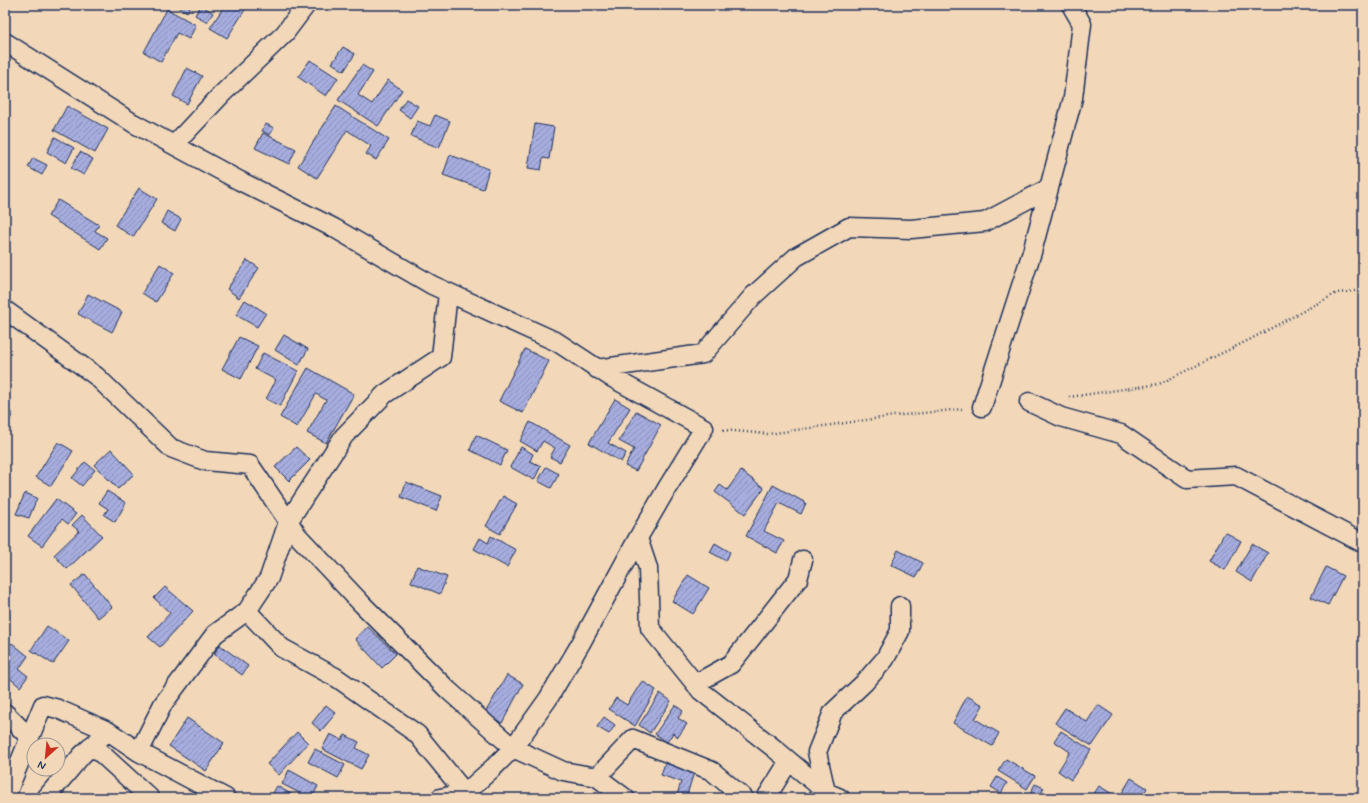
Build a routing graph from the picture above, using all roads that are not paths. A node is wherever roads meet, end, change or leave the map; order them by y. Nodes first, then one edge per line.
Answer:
1 (306, 5) edge
2 (1071, 5) edge
3 (5, 42) edge
4 (174, 145) junction
5 (1049, 188) junction
6 (448, 293) junction
7 (5, 310) edge
8 (598, 369) junction
9 (1029, 402) dead end
10 (982, 407) dead end
11 (288, 522) junction
12 (638, 538) junction
13 (1363, 543) edge
14 (804, 560) dead end
15 (900, 606) dead end
16 (247, 611) junction
17 (695, 684) junction
18 (5, 713) edge
19 (108, 731) junction
20 (29, 737) edge
21 (30, 737) edge
22 (92, 745) junction
23 (26, 748) edge
24 (512, 748) junction
25 (139, 752) junction
26 (789, 761) junction
27 (597, 777) junction
28 (463, 795) edge
29 (618, 795) edge
30 (833, 795) edge
31 (6, 798) edge
32 (46, 798) edge
33 (150, 798) edge
34 (226, 798) edge
35 (440, 798) edge
36 (744, 798) edge
37 (766, 798) edge

1 - 4 street
2 - 5 street
3 - 4 street
4 - 6 street
5 - 8 street
5 - 10 street
6 - 8 street
6 - 11 street
7 - 11 street
8 - 12 street
9 - 13 street
11 - 16 street
11 - 24 street
12 - 17 street
12 - 24 street
14 - 17 street
15 - 30 street
16 - 25 street
16 - 28 street
17 - 26 street
18 - 20 street
19 - 21 street
19 - 22 street
19 - 25 street
22 - 32 street
22 - 33 street
23 - 31 street
24 - 27 street
24 - 28 street
25 - 34 street
26 - 30 street
26 - 37 street
27 - 29 street
27 - 36 street
28 - 35 street

